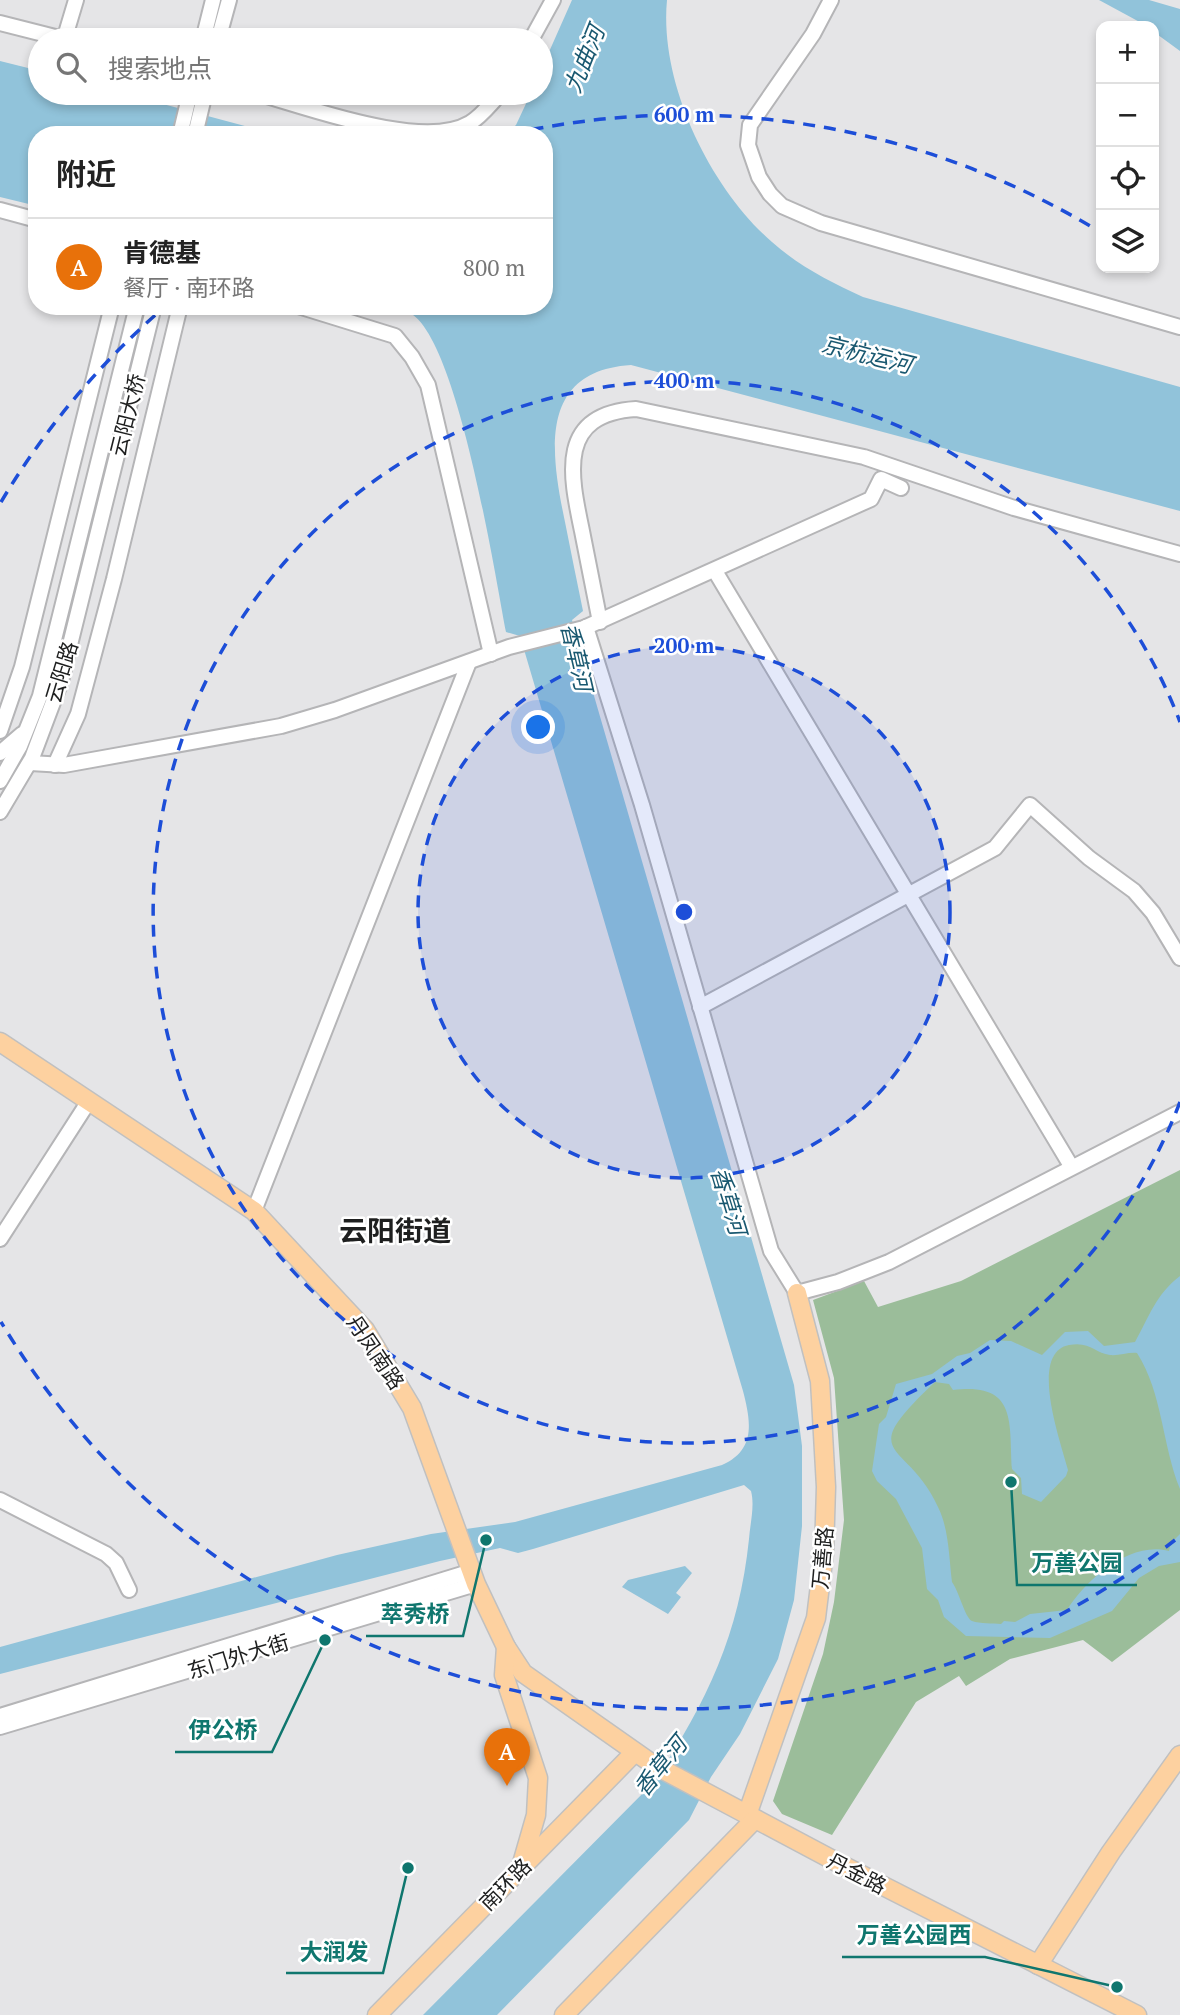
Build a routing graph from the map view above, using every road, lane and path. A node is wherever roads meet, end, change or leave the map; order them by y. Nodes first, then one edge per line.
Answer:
1 (76, 0) edge
2 (213, 0) edge
3 (229, 0) edge
4 (553, 0) edge
5 (831, 0) edge
6 (0, 23) edge
7 (69, 28) edge
8 (206, 28) edge
9 (221, 28) edge
10 (538, 28) edge
11 (28, 30) edge
12 (187, 105) edge
13 (202, 105) edge
14 (299, 105) edge
15 (489, 105) edge
16 (182, 126) edge
17 (197, 126) edge
18 (373, 126) edge
19 (460, 126) edge
20 (0, 210) edge
21 (28, 218) edge
22 (110, 315) edge
23 (135, 315) edge
24 (151, 315) edge
25 (178, 315) edge
26 (327, 315) edge
27 (1180, 327) edge
28 (901, 488) dead end
29 (86, 518) joint
30 (100, 524) joint
31 (1180, 554) edge
32 (715, 571) junction
33 (590, 626) junction
34 (491, 654) junction
35 (469, 662) junction
36 (26, 730) junction
37 (0, 731) edge
38 (0, 752) edge
39 (30, 763) junction
40 (55, 765) junction
41 (0, 780) edge
42 (0, 812) edge
43 (911, 894) junction
44 (1180, 958) edge
45 (700, 1007) junction
46 (0, 1042) edge
47 (89, 1101) junction
48 (1180, 1112) edge
49 (1071, 1166) junction
50 (254, 1211) junction
51 (0, 1239) edge
52 (797, 1293) junction
53 (0, 1500) edge
54 (472, 1571) junction
55 (129, 1590) dead end
56 (506, 1647) junction
57 (0, 1716) edge
58 (0, 1727) edge
59 (634, 1753) junction
60 (1180, 1755) edge
61 (654, 1765) joint
62 (751, 1817) junction
63 (520, 1869) junction
64 (1038, 1965) junction
65 (377, 2015) edge
66 (564, 2015) edge
67 (1137, 2015) edge

1 - 7 street
2 - 8 street
3 - 9 street
4 - 10 street
5 - 27 street
6 - 11 street
12 - 16 street
13 - 17 street
14 - 18 street
15 - 19 street
20 - 21 street
22 - 37 street
23 - 29 street, 云阳大桥
24 - 30 street, 云阳大桥
25 - 40 street
26 - 34 street
28 - 32 street
29 - 36 street, 云阳路
30 - 39 street, 云阳路
31 - 33 street
32 - 33 street
32 - 43 street
33 - 34 street
33 - 45 street
34 - 35 street
35 - 40 street
35 - 50 street
36 - 38 street
36 - 41 street, 云阳路
39 - 40 street
39 - 42 street, 云阳路
43 - 44 street
43 - 45 street
43 - 49 street
45 - 52 street
46 - 47 main road, 丹凤南路
47 - 50 main road, 丹凤南路
47 - 51 street
48 - 49 street
49 - 52 street
50 - 54 main road, 丹凤南路
52 - 62 main road, 万善路
53 - 55 street
54 - 56 main road, 丹凤南路
54 - 57 street, 东门外大街
54 - 58 street, 东门外大街
56 - 59 main road, 丹凤南路
56 - 63 main road
59 - 61 main road, 丹凤南路
59 - 63 main road, 南环路
60 - 64 main road
61 - 62 main road, 丹金路
62 - 64 main road, 丹金路
62 - 66 main road, 万善路
63 - 65 main road, 南环路
64 - 67 main road, 丹金路

